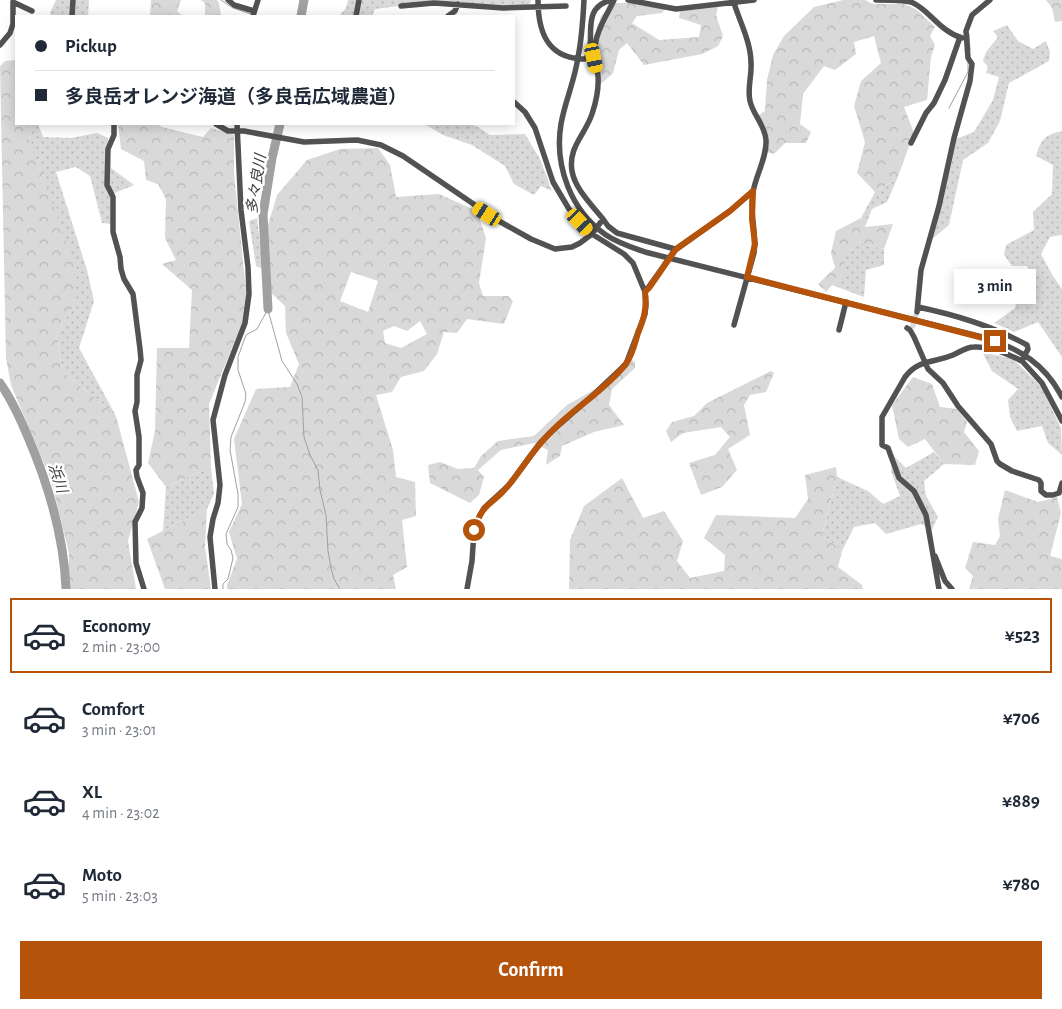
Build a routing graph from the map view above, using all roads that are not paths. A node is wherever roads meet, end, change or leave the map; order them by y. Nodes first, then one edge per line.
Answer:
1 (73, 0) edge
2 (228, 0) edge
3 (258, 0) edge
4 (359, 0) edge
5 (584, 0) edge
6 (613, 0) edge
7 (628, 0) edge
8 (754, 0) edge
9 (876, 0) edge
10 (990, 0) edge
11 (13, 1) edge
12 (734, 2) edge
13 (538, 3) edge
14 (458, 4) junction
15 (401, 6) dead end
16 (566, 6) dead end
17 (32, 11) dead end
18 (254, 13) edge
19 (72, 15) edge
20 (356, 15) edge
21 (449, 15) edge
22 (962, 38) junction
23 (0, 45) edge
24 (578, 59) junction
25 (515, 103) edge
26 (114, 125) edge
27 (218, 125) edge
28 (237, 125) edge
29 (237, 131) junction
30 (911, 143) dead end
31 (753, 191) junction
32 (602, 219) junction
33 (596, 227) junction
34 (592, 234) junction
35 (675, 250) junction
36 (747, 277) junction
37 (645, 292) junction
38 (846, 302) junction
39 (734, 325) dead end
40 (910, 329) tunnel mouth
41 (839, 330) dead end
42 (1026, 355) junction
43 (1022, 361) junction
44 (924, 362) junction
45 (1062, 396) edge
46 (1062, 421) edge
47 (1062, 483) edge
48 (934, 554) junction
49 (144, 589) edge
50 (215, 589) edge
51 (467, 589) edge
52 (939, 589) edge
53 (952, 589) edge

1 - 19 street
2 - 18 street
3 - 18 street
4 - 20 street
5 - 24 street
6 - 24 street
6 - 32 street
7 - 12 street
8 - 12 street
9 - 22 street
10 - 22 street
11 - 17 street
11 - 23 street
12 - 31 street
13 - 14 street
13 - 16 street
13 - 24 street
14 - 15 street
14 - 21 street
22 - 30 street
22 - 42 street
24 - 33 street
25 - 34 street
26 - 49 street
27 - 29 street
28 - 29 street
29 - 34 street
29 - 50 street
31 - 35 street
31 - 36 street
32 - 33 street
32 - 35 street
33 - 34 street
33 - 36 street
34 - 37 street
35 - 37 street, bridge
36 - 38 street
36 - 39 street
37 - 51 street
38 - 41 street
38 - 42 street
40 - 44 street
42 - 43 street
42 - 45 street
43 - 44 street
43 - 46 street
44 - 47 street
44 - 48 street
48 - 52 street
48 - 53 street

